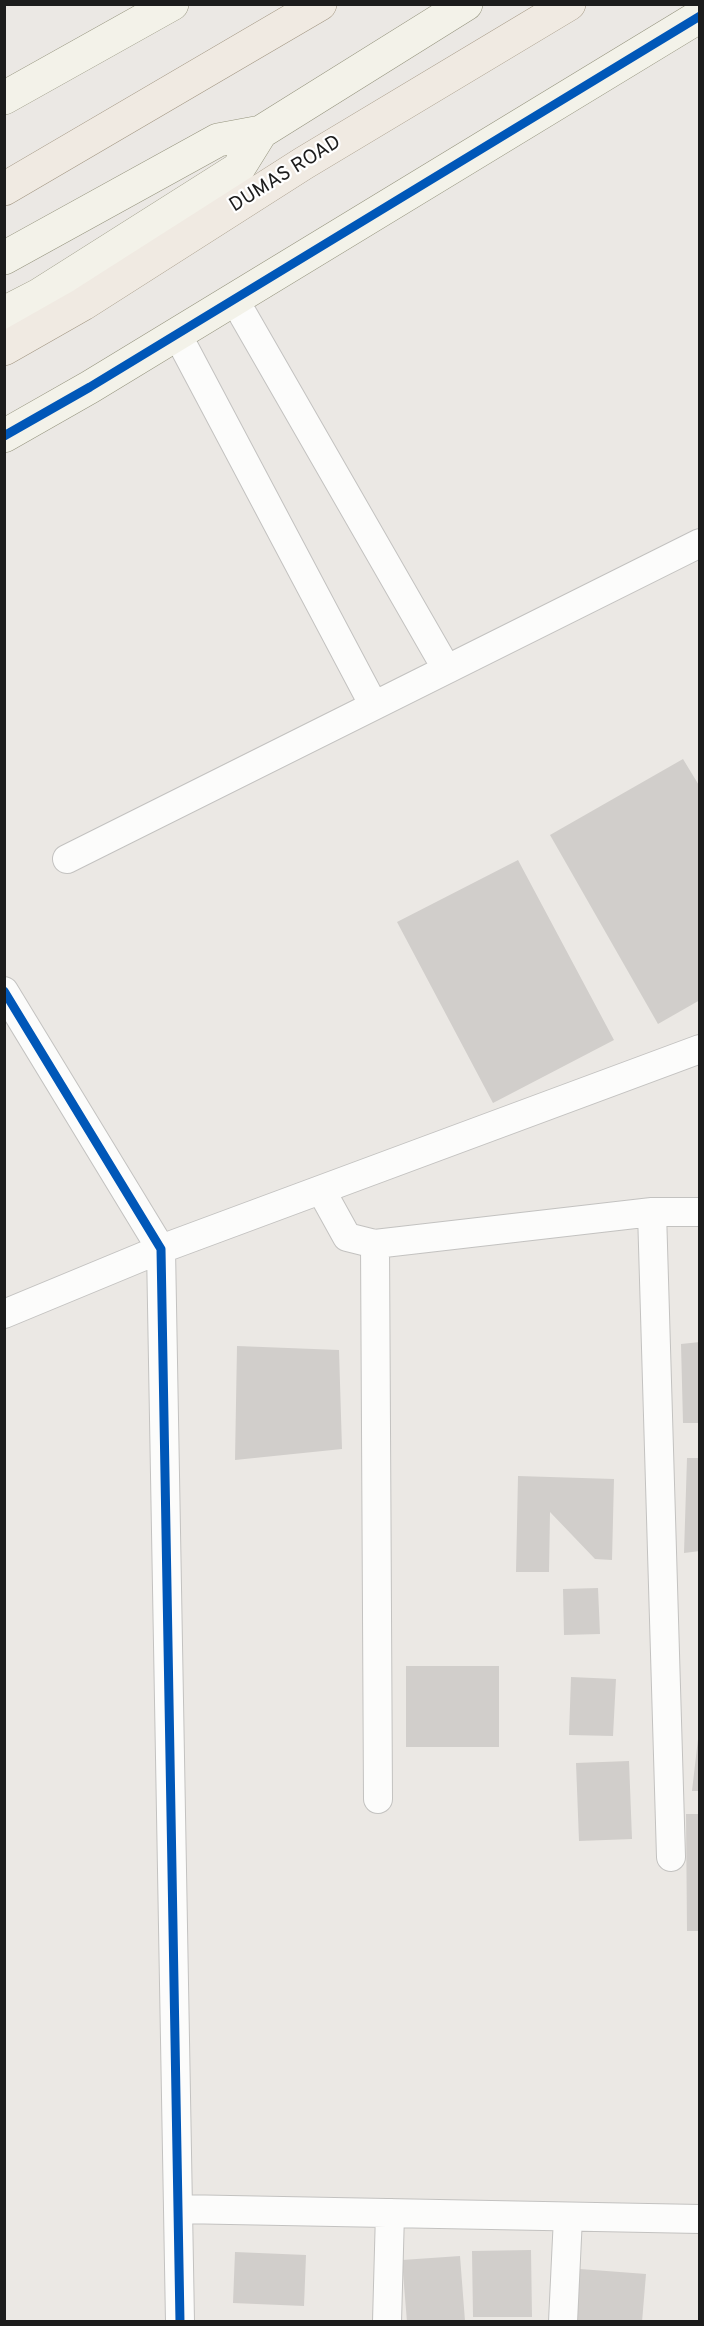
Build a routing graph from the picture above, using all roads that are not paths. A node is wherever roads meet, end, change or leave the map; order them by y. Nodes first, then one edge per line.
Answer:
1 (172, 4) edge
2 (320, 4) edge
3 (466, 4) edge
4 (569, 4) edge
5 (699, 16) edge
6 (4, 98) edge
7 (261, 132) junction
8 (4, 189) edge
9 (4, 258) edge
10 (234, 299) junction
11 (4, 313) edge
12 (177, 334) junction
13 (4, 349) edge
14 (4, 436) edge
15 (699, 543) edge
16 (446, 668) junction
17 (373, 704) junction
18 (67, 859) dead end
19 (4, 991) edge
20 (699, 1049) edge
21 (321, 1190) junction
22 (652, 1212) junction
23 (699, 1212) edge
24 (375, 1244) junction
25 (161, 1249) junction
26 (4, 1314) edge
27 (378, 1799) dead end
28 (672, 1857) dead end
29 (178, 2209) junction
30 (390, 2213) junction
31 (568, 2217) junction
32 (699, 2219) edge
33 (180, 2322) edge
34 (387, 2322) edge
35 (563, 2322) edge

1 - 6 street
2 - 8 main road
3 - 7 street
4 - 13 main road, DUMAS ROAD
5 - 10 street
7 - 9 street
7 - 11 street
10 - 12 street
10 - 16 street
12 - 14 street
12 - 17 street
15 - 16 street
16 - 17 street
17 - 18 street
19 - 25 street
20 - 21 street
21 - 24 street
21 - 25 street
22 - 23 street
22 - 24 street
22 - 28 street
24 - 27 street
25 - 26 street
25 - 29 street
29 - 30 street
29 - 33 street
30 - 31 street
30 - 34 street
31 - 32 street
31 - 35 street

